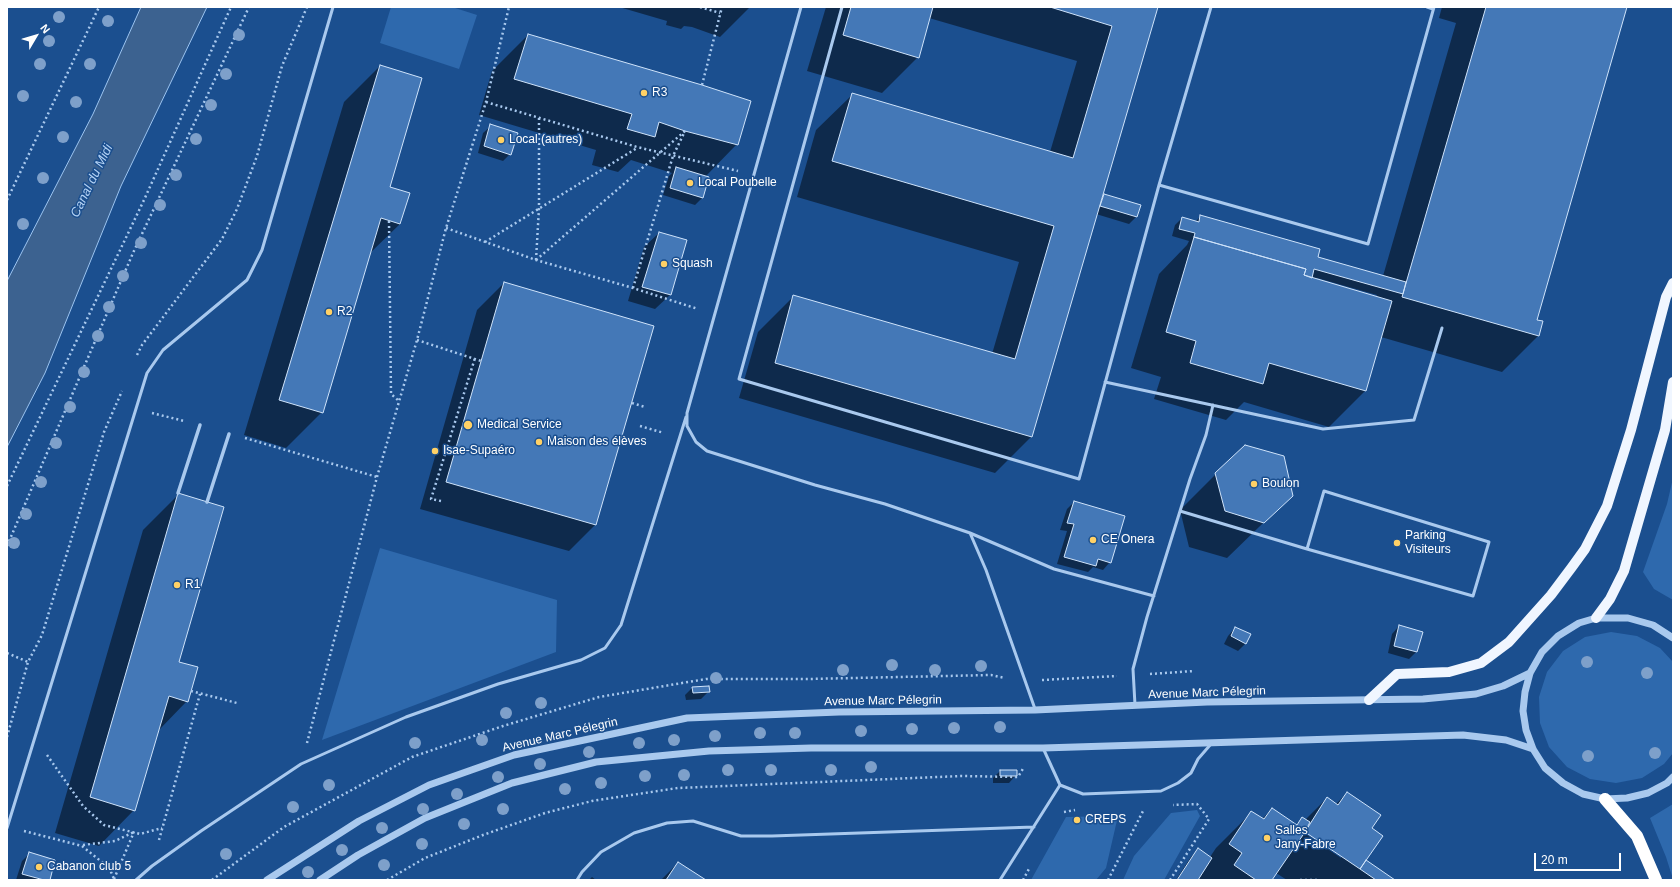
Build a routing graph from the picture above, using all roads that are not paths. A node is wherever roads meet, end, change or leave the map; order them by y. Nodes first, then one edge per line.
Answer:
1 (332, 7) edge
2 (801, 7) edge
3 (842, 7) edge
4 (1211, 7) edge
5 (1427, 7) edge
6 (1434, 8) edge
7 (1159, 185) junction
8 (1673, 283) edge
9 (1442, 328) dead end
10 (1105, 382) junction
11 (1673, 382) edge
12 (1213, 405) junction
13 (687, 413) junction
14 (200, 425) road end
15 (229, 434) road end
16 (178, 493) dead end
17 (208, 502) dead end
18 (1180, 511) junction
19 (970, 533) junction
20 (1307, 549) junction
21 (1154, 596) junction
22 (1596, 618) junction
23 (1673, 638) edge
24 (1530, 673) junction
25 (1369, 700) junction
26 (1135, 706) junction
27 (1035, 710) junction
28 (1212, 742) junction
29 (1043, 748) junction
30 (1533, 749) junction
31 (1673, 777) edge
32 (1060, 785) junction
33 (1605, 799) junction
34 (1034, 827) junction
35 (7, 828) edge
36 (136, 880) edge
37 (267, 880) edge
38 (320, 880) edge
39 (577, 880) edge
40 (1000, 880) edge
41 (1656, 880) edge

1 - 35 lane
2 - 13 lane
3 - 10 lane
4 - 7 lane
5 - 6 lane
6 - 7 lane
7 - 10 lane
8 - 25 main road
9 - 12 lane
10 - 12 lane
11 - 22 main road
12 - 18 lane
13 - 19 lane
13 - 36 lane
14 - 16 street
15 - 17 street
18 - 20 lane
18 - 21 lane
19 - 21 lane
19 - 27 lane
20 - 20 lane
21 - 26 lane
22 - 23 street
22 - 24 street
24 - 25 street, Avenue Marc Pélegrin
24 - 30 street
25 - 26 street, Avenue Marc Pélegrin
26 - 27 street, Avenue Marc Pélegrin
27 - 37 street, Avenue Marc Pélegrin
28 - 29 street
28 - 30 street
28 - 32 lane
29 - 32 lane
29 - 38 street
30 - 33 street
31 - 33 street
32 - 34 lane
33 - 41 highway
34 - 39 lane
34 - 40 lane

